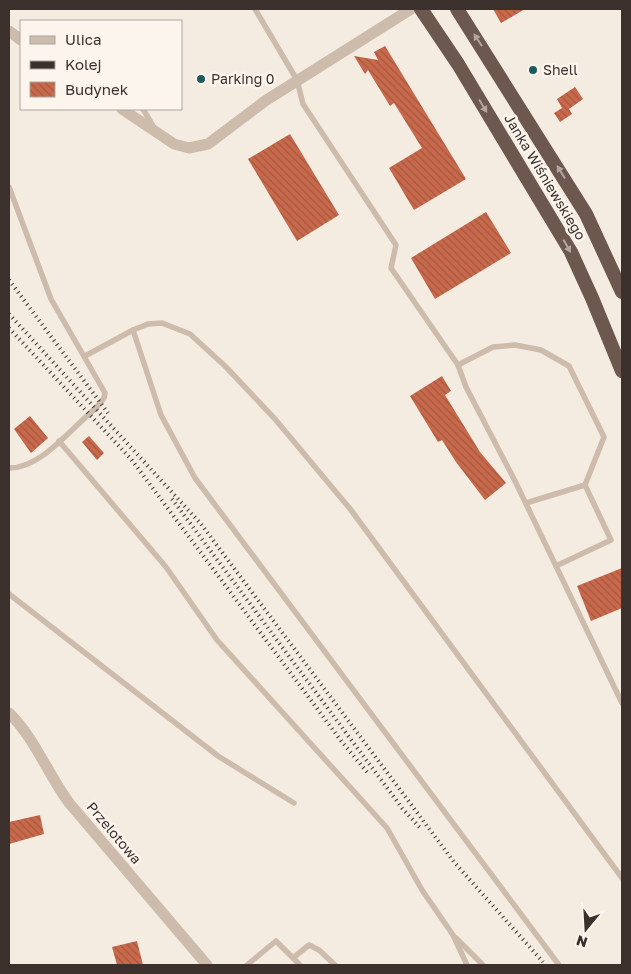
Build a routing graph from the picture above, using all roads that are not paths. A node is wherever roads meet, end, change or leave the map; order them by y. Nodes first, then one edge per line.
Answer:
1 (254, 9) edge
2 (411, 9) edge
3 (421, 9) edge
4 (456, 10) edge
5 (9, 31) edge
6 (20, 39) edge
7 (297, 80) junction
8 (124, 110) edge
9 (144, 110) edge
10 (157, 132) junction
11 (9, 186) edge
12 (14, 202) junction
13 (9, 206) edge
14 (622, 292) edge
15 (134, 330) junction
16 (85, 356) junction
17 (458, 365) junction
18 (622, 371) edge
19 (59, 441) junction
20 (9, 468) edge
21 (585, 485) junction
22 (526, 504) junction
23 (556, 566) junction
24 (9, 594) edge
25 (622, 703) edge
26 (9, 713) edge
27 (294, 803) dead end
28 (622, 878) edge
29 (453, 935) junction
30 (293, 958) junction
31 (207, 965) edge
32 (247, 965) edge
33 (300, 965) edge
34 (335, 965) edge
35 (467, 965) edge
36 (483, 965) edge
37 (559, 965) edge

1 - 7 lane
2 - 7 street
3 -> 18 highway, Janka Wiśniewskiego
14 -> 4 highway, Janka Wiśniewskiego
5 - 6 street
7 - 10 street
7 - 17 lane
8 - 10 street
9 - 10 lane
11 - 12 lane
12 - 13 lane
12 - 16 lane
15 - 16 lane
15 - 28 lane
15 - 37 lane
16 - 19 lane
17 - 21 lane
17 - 22 lane
19 - 20 lane
19 - 29 lane
21 - 22 lane
21 - 23 lane
22 - 23 lane
23 - 25 lane
24 - 27 lane
26 - 31 street, Przelotowa
29 - 35 lane
29 - 36 lane
30 - 32 lane
30 - 33 lane
30 - 34 lane

